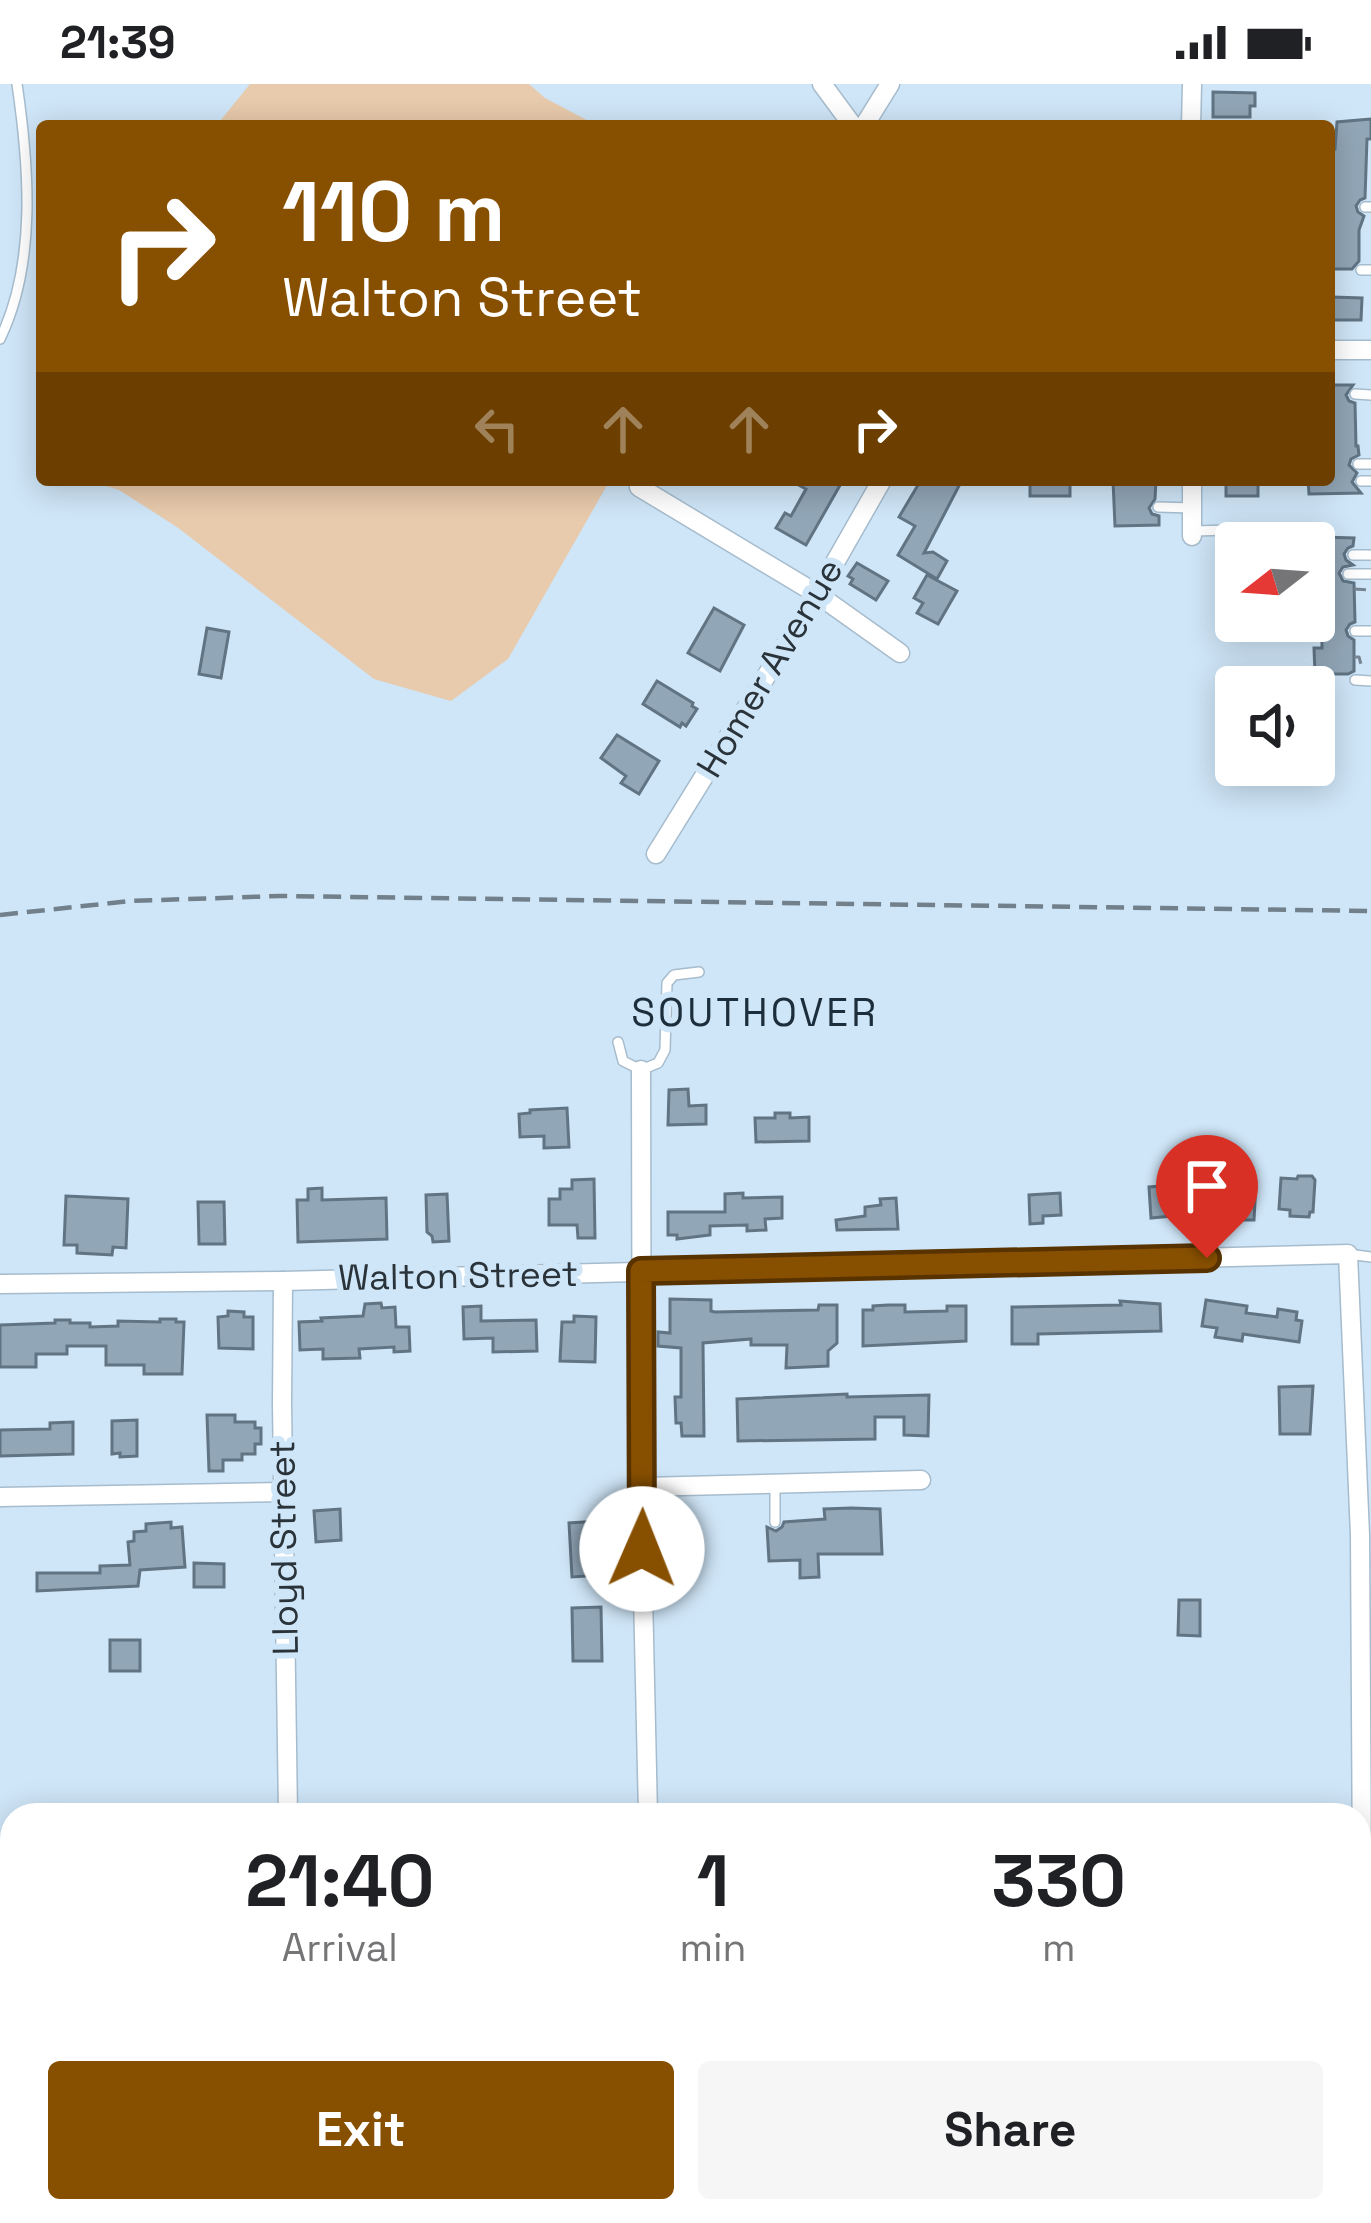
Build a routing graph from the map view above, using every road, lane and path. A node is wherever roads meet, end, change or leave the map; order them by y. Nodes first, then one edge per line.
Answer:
1 (16, 84) edge
2 (822, 84) edge
3 (890, 84) edge
4 (1192, 84) edge
5 (849, 120) edge
6 (868, 120) edge
7 (1192, 120) edge
8 (0, 339) edge
9 (1335, 350) edge
10 (1371, 350) edge
11 (1355, 394) dead end
12 (1371, 395) edge
13 (1358, 464) dead end
14 (1371, 464) edge
15 (644, 486) edge
16 (879, 486) edge
17 (1192, 486) edge
18 (1158, 507) dead end
19 (1192, 508) junction
20 (1215, 531) edge
21 (1192, 533) joint
22 (1353, 555) dead end
23 (1371, 555) edge
24 (1348, 574) dead end
25 (1371, 574) edge
26 (1354, 589) dead end
27 (1371, 590) edge
28 (818, 595) junction
29 (1355, 631) dead end
30 (1371, 631) edge
31 (900, 653) dead end
32 (1355, 680) dead end
33 (1371, 681) edge
34 (656, 854) dead end
35 (699, 972) dead end
36 (618, 1042) dead end
37 (641, 1070) junction
38 (1348, 1254) junction
39 (1371, 1257) edge
40 (641, 1271) junction
41 (283, 1281) junction
42 (0, 1284) edge
43 (922, 1480) dead end
44 (775, 1483) junction
45 (643, 1487) junction
46 (285, 1492) junction
47 (0, 1497) edge
48 (775, 1522) dead end
49 (1366, 1535) edge
50 (287, 1803) edge
51 (648, 1803) edge
52 (1361, 1803) edge

1 - 8 lane
2 - 5 street
3 - 6 street
4 - 7 street
9 - 10 street
11 - 12 lane
13 - 14 lane
15 - 28 street
16 - 28 street, Homer Avenue
17 - 19 street
18 - 19 lane
19 - 21 street
20 - 21 lane
22 - 23 lane
24 - 25 lane
26 - 27 path
28 - 31 street
28 - 34 street, Homer Avenue
29 - 30 lane
32 - 33 lane
35 - 37 lane
36 - 37 lane
37 - 40 street
38 - 39 lane
38 - 40 street, Walton Street
38 - 49 street
40 - 41 street, Walton Street
40 - 45 street
41 - 42 street, Walton Street
41 - 46 street, Lloyd Street
43 - 44 street
44 - 45 street
44 - 48 lane
45 - 51 street
46 - 47 street
46 - 50 street, Lloyd Street
49 - 52 street

